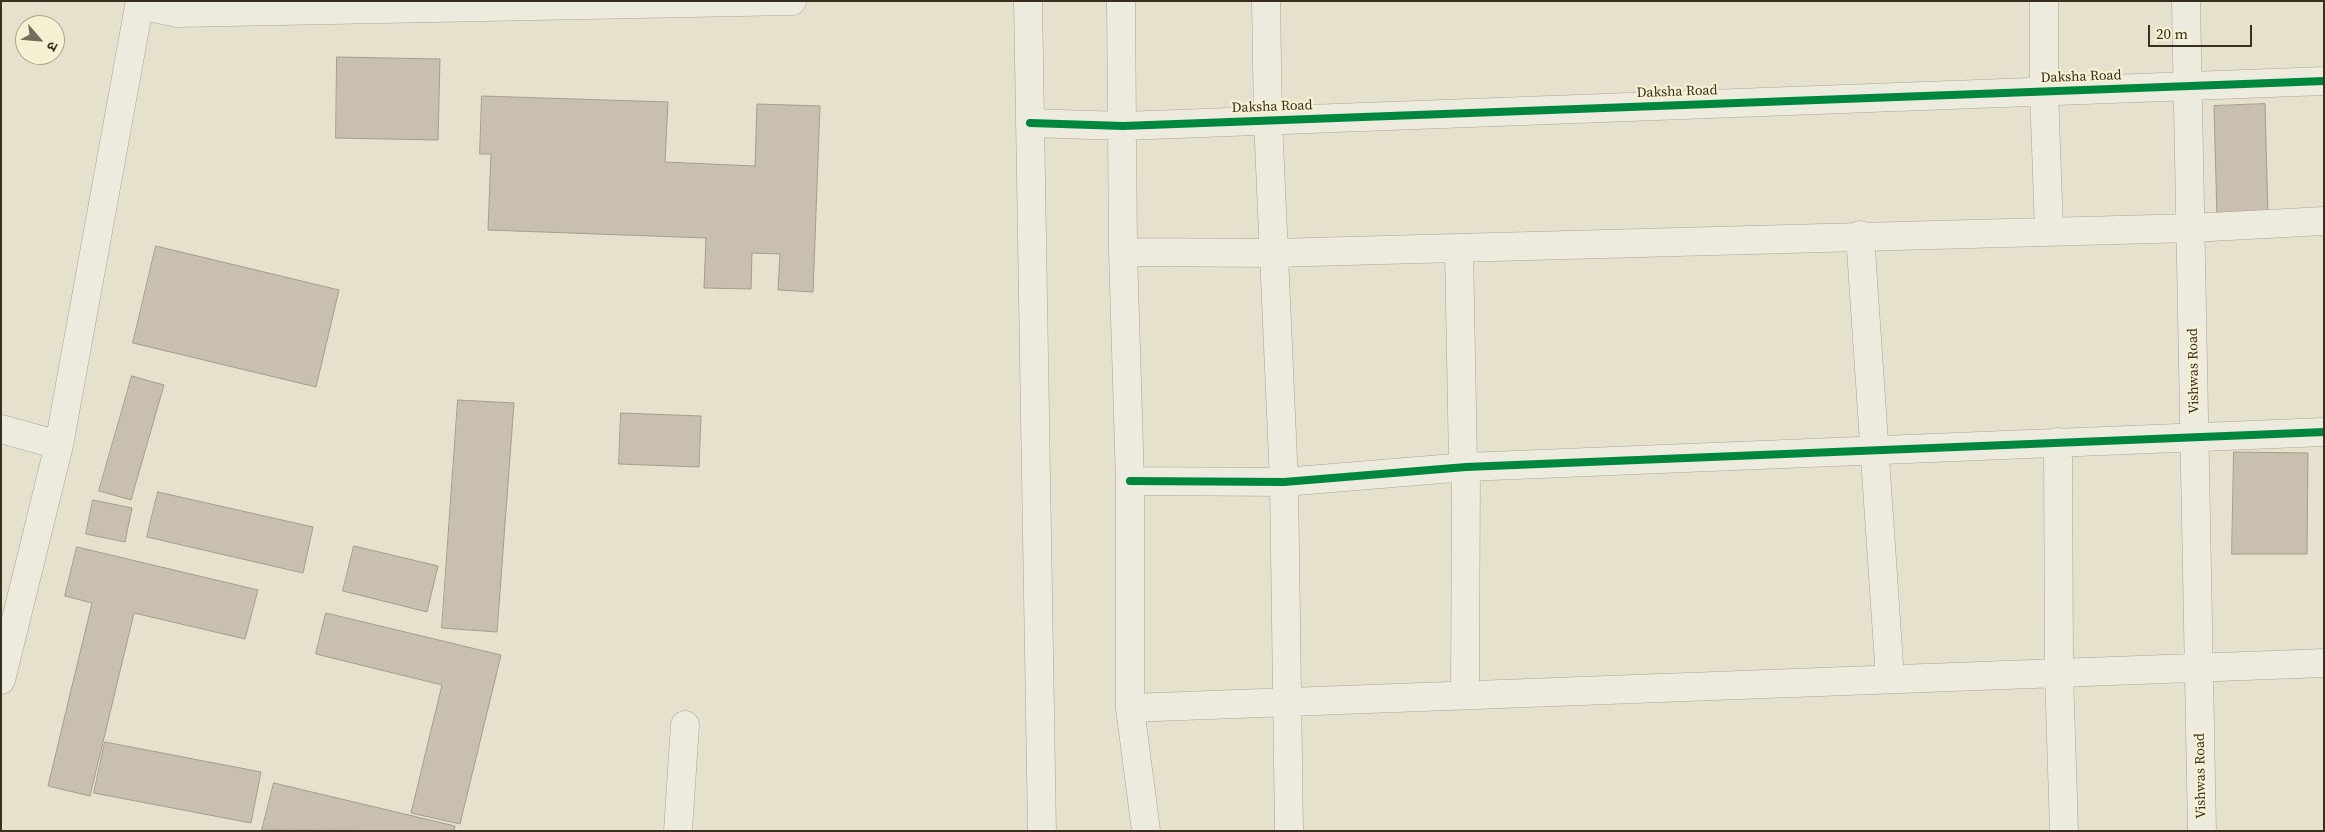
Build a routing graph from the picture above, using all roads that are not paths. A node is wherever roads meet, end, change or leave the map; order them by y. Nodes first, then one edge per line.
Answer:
1 (140, 1) edge
2 (148, 1) edge
3 (792, 1) edge
4 (1028, 1) edge
5 (1122, 1) edge
6 (1266, 1) edge
7 (2186, 1) edge
8 (2044, 3) dead end
9 (2324, 81) edge
10 (2188, 86) junction
11 (2044, 91) junction
12 (1268, 120) junction
13 (1030, 123) junction
14 (1123, 126) junction
15 (2324, 221) edge
16 (2191, 228) junction
17 (2049, 231) junction
18 (1860, 235) junction
19 (1459, 248) junction
20 (1123, 252) junction
21 (1274, 253) junction
22 (1, 429) edge
23 (2324, 432) edge
24 (2195, 436) junction
25 (2058, 442) junction
26 (59, 445) junction
27 (1876, 450) junction
28 (1466, 467) junction
29 (1130, 481) junction
30 (1284, 482) junction
31 (2324, 663) edge
32 (2199, 668) junction
33 (2059, 673) junction
34 (1, 680) edge
35 (1890, 680) junction
36 (1465, 696) junction
37 (1288, 702) junction
38 (1130, 708) junction
39 (685, 725) dead end
40 (678, 831) edge
41 (1042, 831) edge
42 (1146, 831) edge
43 (1289, 831) edge
44 (2064, 831) edge
45 (2202, 831) edge

1 - 26 street
2 - 3 street
4 - 13 street
5 - 14 street
6 - 12 street
7 - 10 street, Vishwas Road
8 - 11 street
9 - 10 street, Daksha Road
10 - 11 street, Daksha Road
10 - 16 street, Vishwas Road
11 - 12 street, Daksha Road
11 - 17 street
12 - 14 street, Daksha Road
12 - 21 street
13 - 14 street, Daksha Road
13 - 41 street
14 - 20 street
15 - 16 street
16 - 17 street
16 - 24 street, Vishwas Road
17 - 18 street
18 - 19 street
18 - 27 street
19 - 21 street
19 - 28 street
20 - 21 street
20 - 29 street
21 - 30 street
22 - 26 street
23 - 24 street
24 - 25 street
24 - 32 street, Vishwas Road
25 - 27 street
25 - 33 street
26 - 34 street
27 - 28 street
27 - 35 street
28 - 30 street
28 - 36 street
29 - 30 street
29 - 38 street
30 - 37 street
31 - 32 street
32 - 33 street
32 - 45 street, Vishwas Road
33 - 35 street
33 - 44 street
35 - 36 street
36 - 37 street
37 - 38 street
37 - 43 street
38 - 42 street
39 - 40 street

